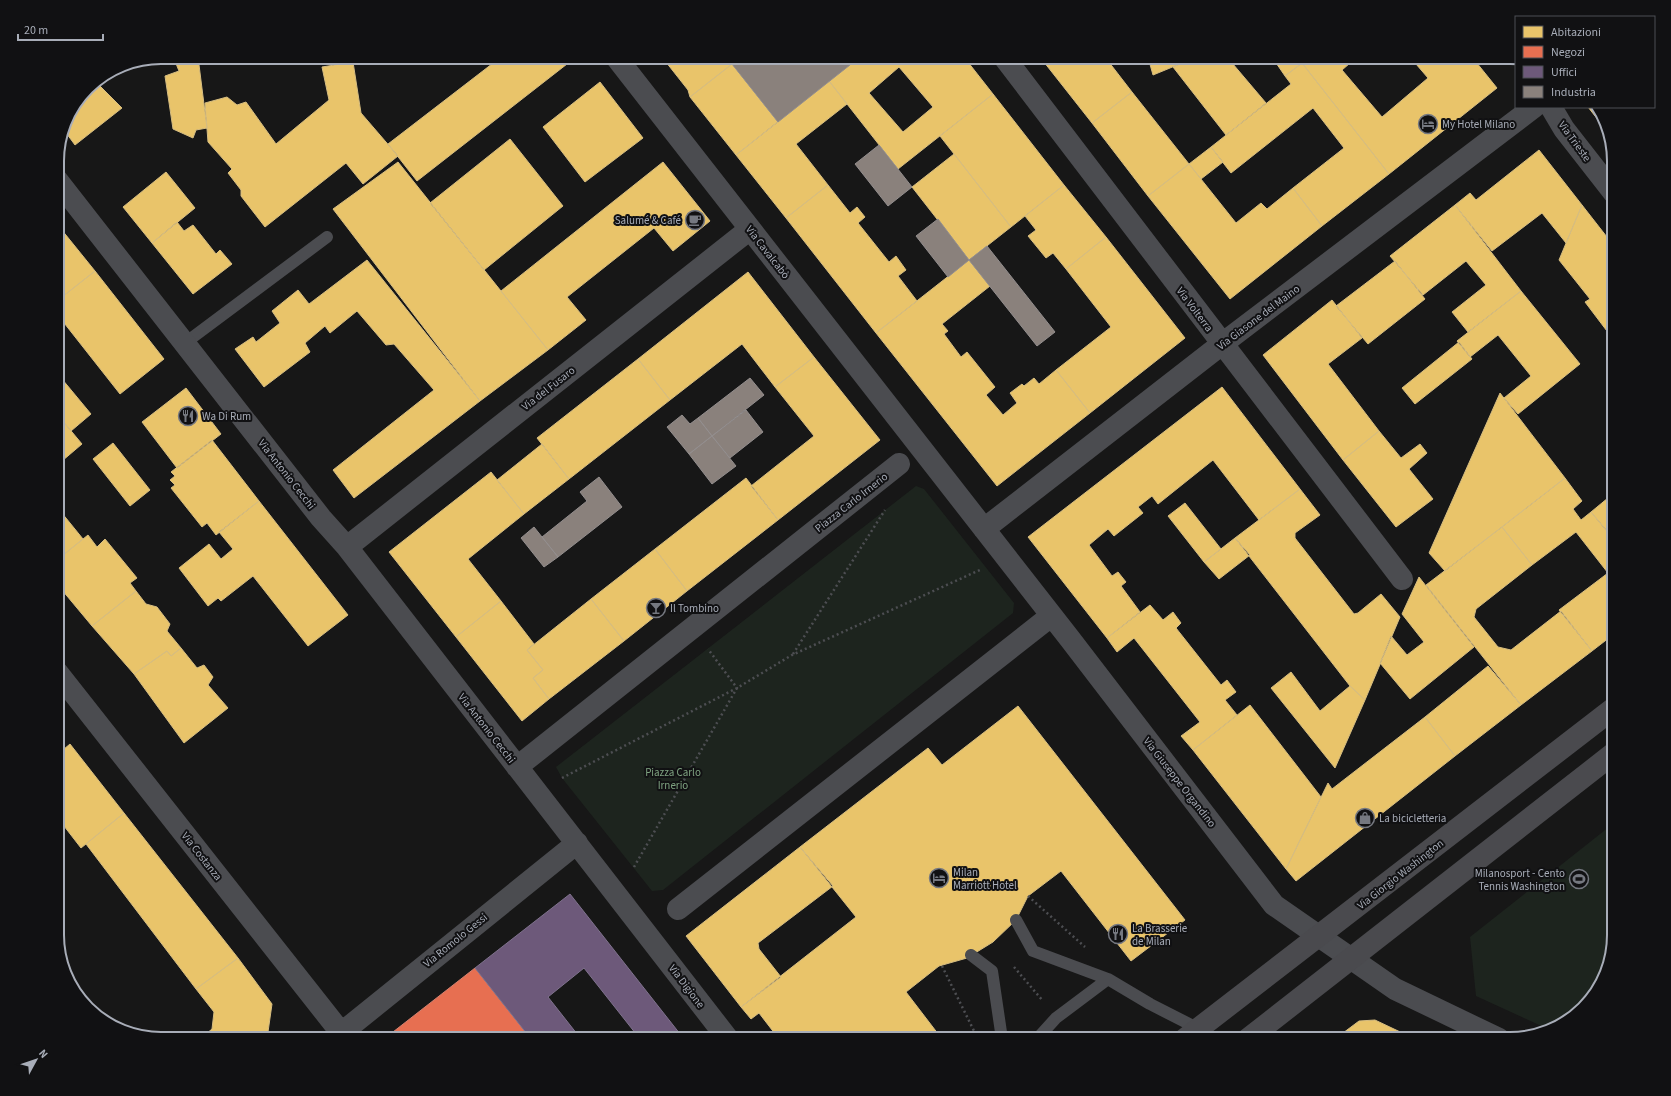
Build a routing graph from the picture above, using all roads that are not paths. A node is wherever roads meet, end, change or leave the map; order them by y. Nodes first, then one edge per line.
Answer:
1 (621, 64) edge
2 (1009, 64) edge
3 (1533, 108) edge
4 (1552, 108) edge
5 (1607, 184) edge
6 (64, 189) edge
7 (750, 229) junction
8 (327, 237) dead end
9 (185, 343) junction
10 (1222, 344) junction
11 (899, 464) dead end
12 (984, 529) junction
13 (347, 547) junction
14 (1402, 579) dead end
15 (1051, 616) junction
16 (64, 682) edge
17 (1607, 713) edge
18 (1607, 758) edge
19 (517, 767) junction
20 (577, 843) junction
21 (678, 909) dead end
22 (1016, 920) dead end
23 (1320, 936) junction
24 (971, 956) dead end
25 (1352, 958) junction
26 (1108, 979) junction
27 (336, 1032) edge
28 (346, 1032) edge
29 (723, 1032) edge
30 (1001, 1032) edge
31 (1043, 1032) edge
32 (1189, 1032) edge
33 (1195, 1032) edge
34 (1257, 1032) edge
35 (1484, 1032) edge

1 - 7 street, Via Cavalcabò
2 - 10 street, Via Volterra
3 - 10 street, Via Giasone del Maino
4 - 5 street, Via Trieste
6 - 9 street, Via Antonio Cecchi
7 - 12 street, Via Cavalcabò
7 - 13 street, Via del Fusaro
8 - 9 lane
9 - 13 street, Via Antonio Cecchi
10 - 12 street, Via Giasone del Maino
10 - 14 street, Via Volterra
11 - 19 street, Piazza Carlo Irnerio
12 - 15 street
13 - 19 street, Via Antonio Cecchi
15 - 21 street
15 - 23 street, Via Giuseppe Organdino
16 - 27 street, Via Costanza
17 - 23 street, Via Giorgio Washington
18 - 25 street
19 - 20 street
20 - 28 street, Via Romolo Gessi
20 - 29 street, Via Digione
22 - 26 lane
23 - 25 street, Via Giuseppe Organdino
23 - 33 street, Via Giorgio Washington
24 - 30 lane
25 - 34 street
25 - 35 street, Via Giuseppe Organdino
26 - 31 lane
26 - 32 lane

